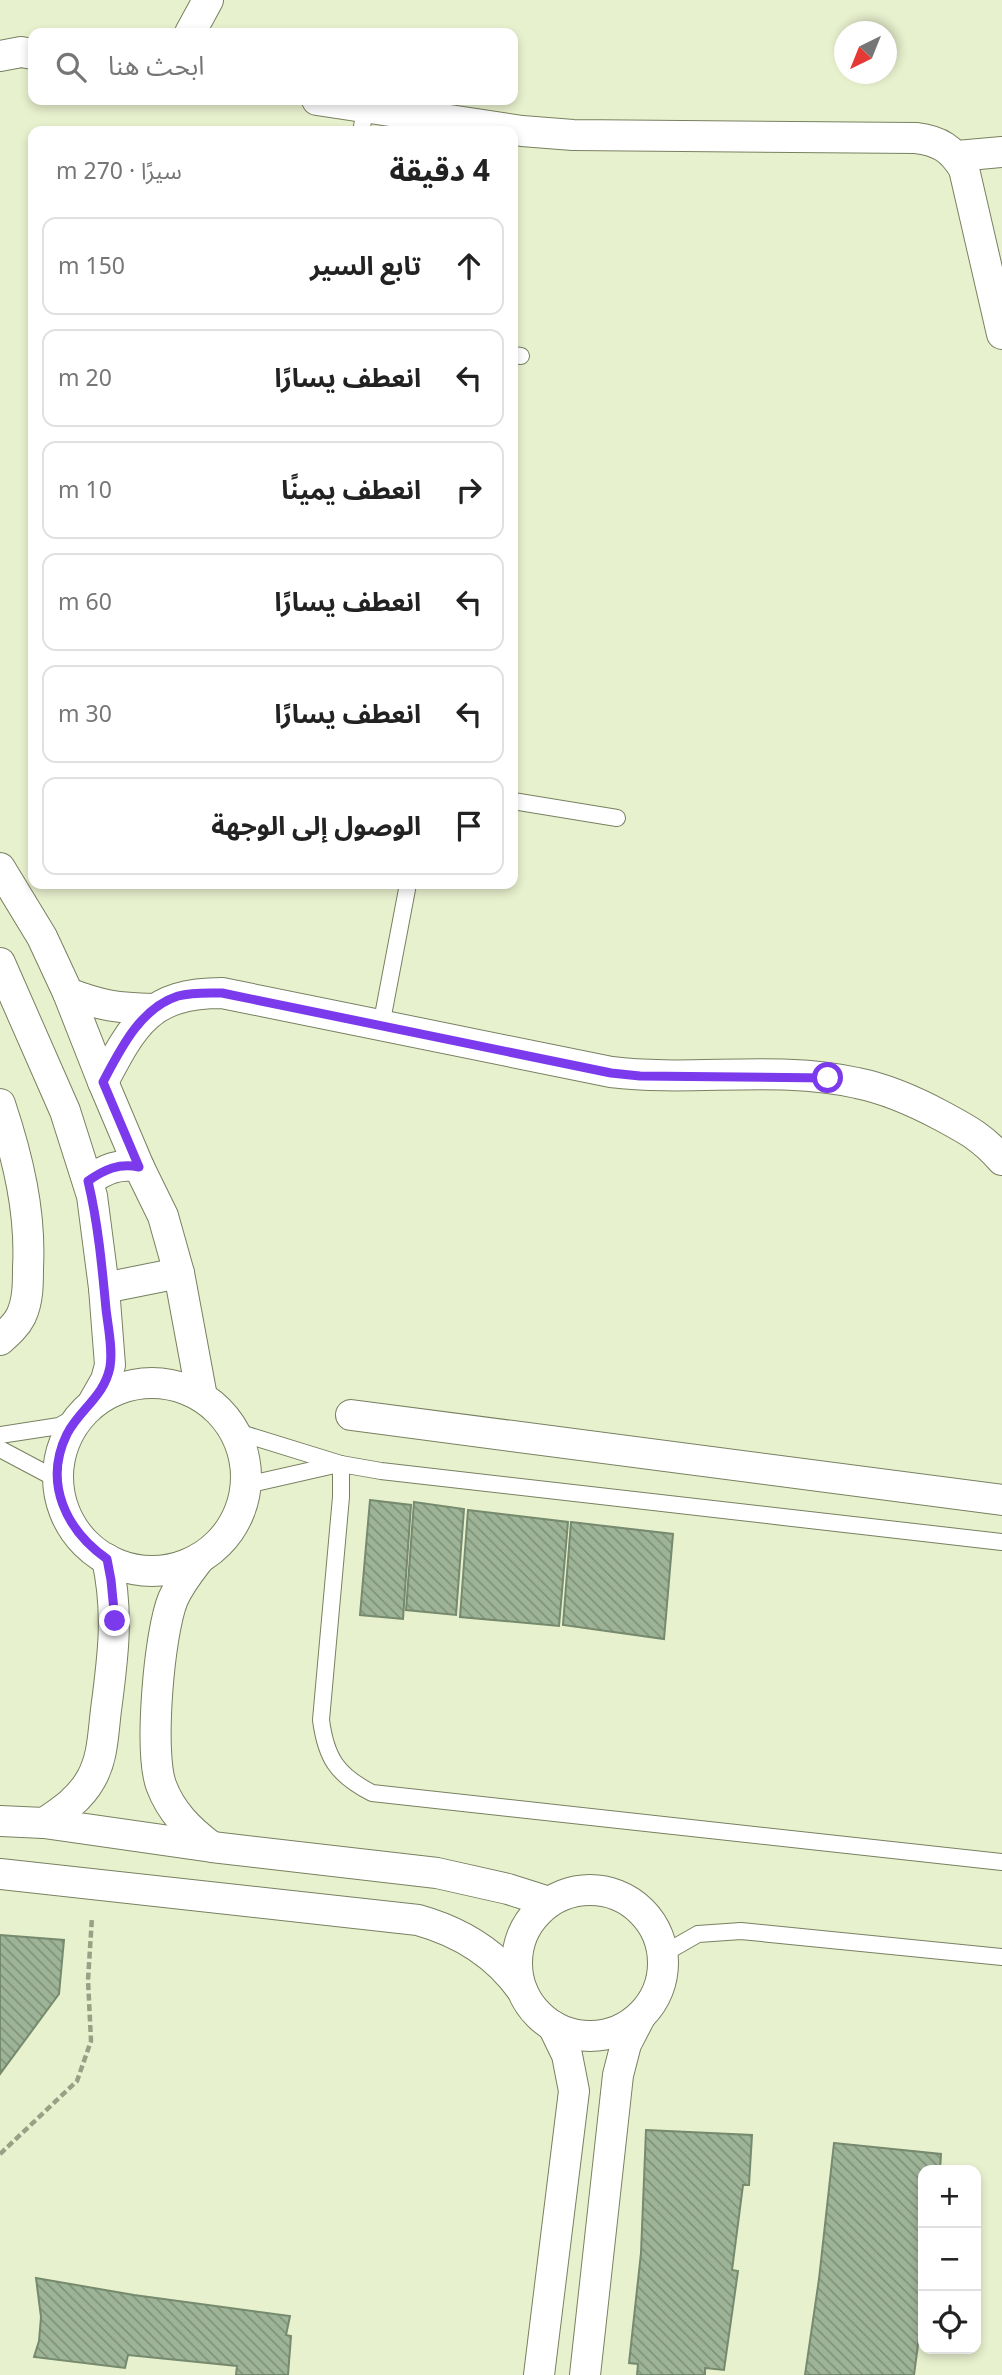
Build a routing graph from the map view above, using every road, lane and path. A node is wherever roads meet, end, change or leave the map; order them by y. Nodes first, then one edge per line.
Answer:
1 (208, 0) edge
2 (192, 28) edge
3 (213, 28) edge
4 (329, 105) edge
5 (363, 119) edge
6 (456, 126) edge
7 (518, 131) edge
8 (1002, 152) edge
9 (957, 156) junction
10 (1002, 334) edge
11 (518, 802) edge
12 (617, 818) dead end
13 (0, 868) edge
14 (407, 889) edge
15 (0, 963) edge
16 (68, 993) junction
17 (153, 1009) junction
18 (382, 1026) junction
19 (103, 1082) junction
20 (0, 1104) edge
21 (1002, 1160) edge
22 (139, 1167) junction
23 (88, 1181) junction
24 (179, 1273) junction
25 (104, 1288) junction
26 (0, 1340) edge
27 (202, 1397) junction
28 (88, 1407) junction
29 (351, 1415) dead end
30 (234, 1431) junction
31 (0, 1435) edge
32 (0, 1449) edge
33 (341, 1464) junction
34 (58, 1484) junction
35 (246, 1485) junction
36 (1002, 1500) edge
37 (1002, 1542) edge
38 (200, 1558) junction
39 (107, 1559) junction
40 (0, 1821) edge
41 (44, 1823) junction
42 (212, 1847) junction
43 (1002, 1862) edge
44 (0, 1874) edge
45 (94, 1884) junction
46 (549, 1902) junction
47 (663, 1954) junction
48 (1002, 1957) edge
49 (522, 1990) junction
50 (640, 2017) junction
51 (553, 2026) junction
52 (0, 2154) edge
53 (539, 2375) edge
54 (585, 2375) edge

1 - 2 street
1 - 3 street
4 - 5 street
5 - 6 street
7 - 9 street
8 - 9 street
9 - 10 street
11 - 12 lane
13 - 16 street
14 - 18 lane
15 - 23 street
16 - 17 street
16 - 19 street
17 - 18 street
17 - 19 street
18 - 21 street
19 - 22 street
20 - 26 street
22 - 23 street
22 - 24 street
23 - 25 street
24 - 25 street
24 - 27 street
25 - 28 street
27 - 28 street
27 - 30 street
28 - 31 lane
28 - 34 street
29 - 36 street
30 - 33 lane
30 - 35 street
32 - 34 lane
33 - 35 lane
33 - 37 lane
33 - 43 lane
34 - 39 street
35 - 38 street
38 - 39 street
38 - 42 street
39 - 41 street
40 - 41 street
41 - 42 street
42 - 46 street
44 - 45 street
45 - 49 street
45 - 52 path
46 - 47 street
46 - 49 street
47 - 48 lane
47 - 50 street
49 - 51 street
50 - 51 street
50 - 54 street
51 - 53 street

